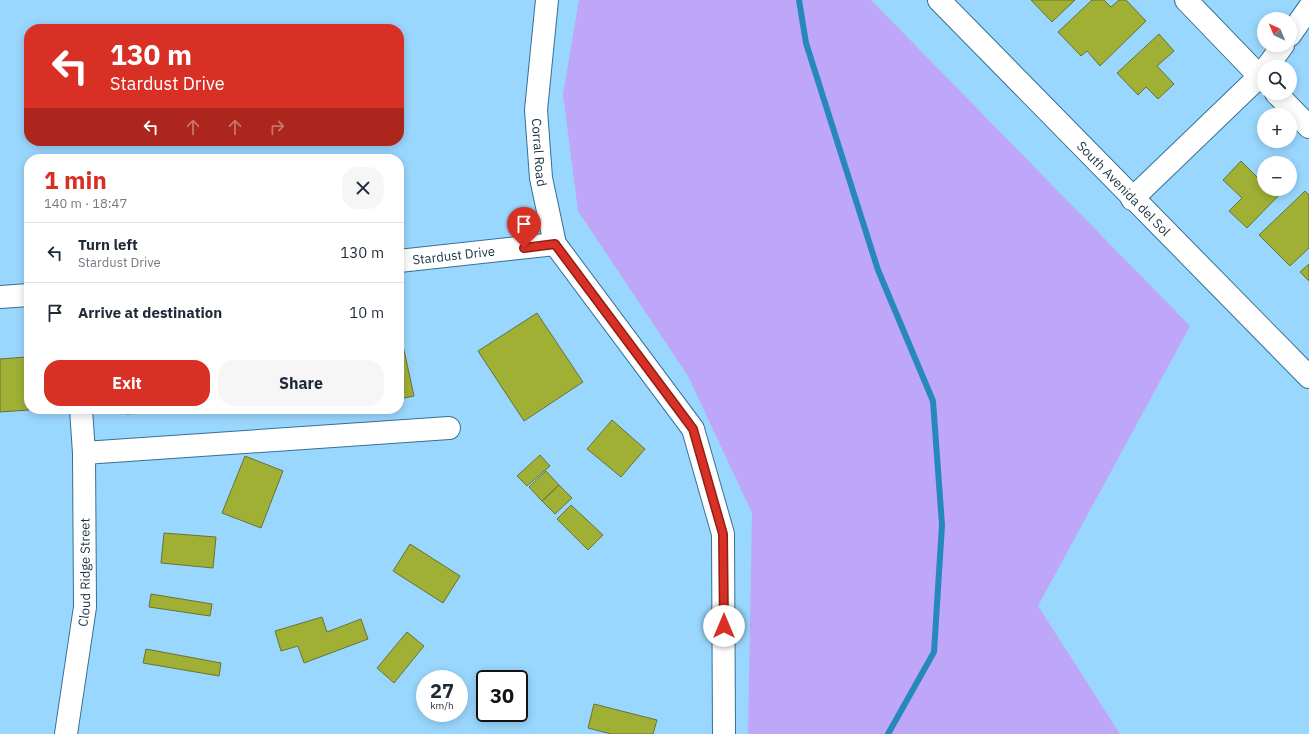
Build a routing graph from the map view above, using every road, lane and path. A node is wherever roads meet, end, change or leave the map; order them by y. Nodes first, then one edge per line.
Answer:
1 (547, 0) edge
2 (939, 0) edge
3 (1186, 0) edge
4 (1309, 8) edge
5 (1297, 25) edge
6 (1257, 67) edge
7 (1257, 81) edge
8 (1283, 100) edge
9 (1309, 127) edge
10 (1132, 199) junction
11 (555, 244) junction
12 (404, 260) edge
13 (24, 295) edge
14 (0, 297) edge
15 (1309, 377) edge
16 (81, 414) edge
17 (449, 428) dead end
18 (84, 453) junction
19 (66, 734) edge
20 (724, 734) edge

1 - 11 street, Corral Road
2 - 10 street, South Avenida del Sol
3 - 6 street
4 - 5 street
7 - 10 street
8 - 9 street
10 - 15 street, South Avenida del Sol
11 - 12 street, Stardust Drive
11 - 20 street, Corral Road
13 - 14 street
16 - 18 street, Cloud Ridge Street
17 - 18 street
18 - 19 street, Cloud Ridge Street

